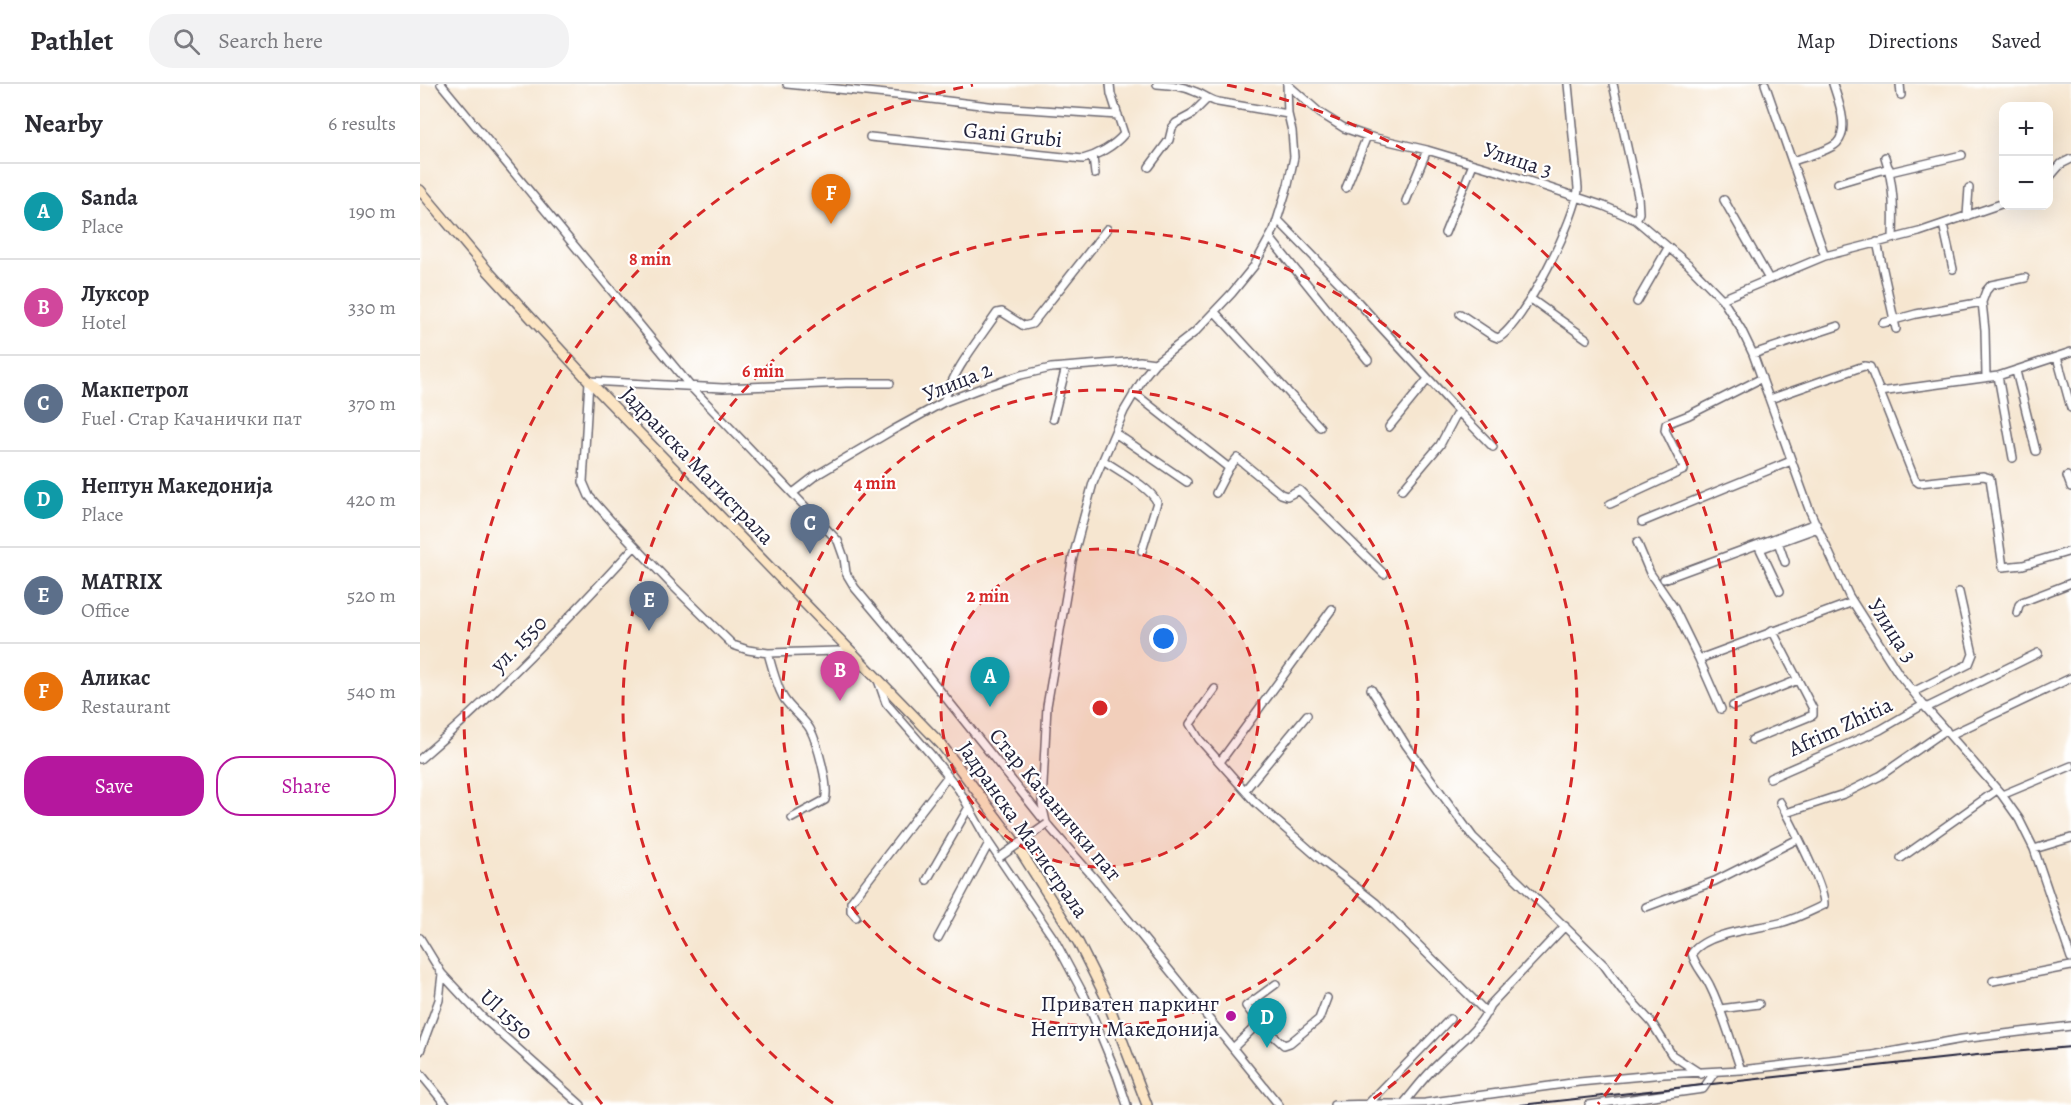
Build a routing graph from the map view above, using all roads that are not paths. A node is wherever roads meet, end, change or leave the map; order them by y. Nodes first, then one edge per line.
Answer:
1 (441, 84) edge
2 (786, 84) edge
3 (1110, 84) edge
4 (1156, 84) edge
5 (1287, 84) edge
6 (1568, 84) edge
7 (1613, 84) edge
8 (1765, 84) edge
9 (1833, 84) edge
10 (1900, 84) edge
11 (813, 86) edge
12 (1901, 95) dead end
13 (1207, 99) junction
14 (1288, 114) junction
15 (1118, 115) junction
16 (1367, 136) junction
17 (870, 137) dead end
18 (1427, 150) junction
19 (1962, 155) dead end
20 (1093, 157) junction
21 (1885, 157) dead end
22 (2071, 159) edge
23 (1793, 161) junction
24 (1473, 164) junction
25 (1149, 167) dead end
26 (1890, 170) junction
27 (2053, 173) edge
28 (1095, 174) dead end
29 (1838, 183) dead end
30 (1346, 188) dead end
31 (1969, 188) dead end
32 (420, 190) edge
33 (1578, 197) junction
34 (1724, 200) dead end
35 (1406, 201) dead end
36 (1999, 205) edge
37 (1967, 216) junction
38 (1278, 220) junction
39 (1636, 220) junction
40 (1943, 224) junction
41 (1107, 229) dead end
42 (1445, 233) dead end
43 (1270, 238) junction
44 (1893, 238) junction
45 (1877, 242) junction
46 (1668, 248) junction
47 (1825, 256) junction
48 (1953, 269) dead end
49 (2025, 278) dead end
50 (1769, 279) junction
51 (1531, 298) junction
52 (1722, 299) junction
53 (1636, 302) dead end
54 (1982, 302) junction
55 (1215, 312) junction
56 (1460, 314) dead end
57 (1893, 320) junction
58 (1883, 323) dead end
59 (1838, 326) dead end
60 (1896, 329) dead end
61 (1587, 339) dead end
62 (2071, 352) edge
63 (1753, 354) junction
64 (2057, 357) junction
65 (1368, 360) dead end
66 (1155, 363) junction
67 (1066, 367) junction
68 (2016, 371) junction
69 (1998, 376) junction
70 (1986, 377) junction
71 (1762, 378) junction
72 (1428, 379) junction
73 (588, 381) junction
74 (890, 383) dead end
75 (691, 387) junction
76 (1880, 392) junction
77 (1134, 393) junction
78 (1770, 399) junction
79 (944, 402) junction
80 (2071, 408) edge
81 (1458, 411) junction
82 (1053, 419) dead end
83 (1320, 427) dead end
84 (1389, 428) dead end
85 (1115, 433) junction
86 (1493, 447) dead end
87 (2036, 451) dead end
88 (2013, 458) dead end
89 (1103, 460) junction
90 (1791, 462) junction
91 (1229, 468) junction
92 (2067, 476) dead end
93 (1188, 482) dead end
94 (2071, 487) edge
95 (1402, 490) dead end
96 (793, 493) junction
97 (1216, 493) dead end
98 (1610, 504) dead end
99 (1642, 522) dead end
100 (1817, 526) junction
101 (1637, 542) dead end
102 (1778, 542) junction
103 (635, 546) junction
104 (1142, 551) dead end
105 (2071, 551) edge
106 (1785, 562) dead end
107 (1384, 574) dead end
108 (1664, 579) dead end
109 (2071, 583) edge
110 (1780, 591) dead end
111 (1959, 592) dead end
112 (1853, 602) junction
113 (1332, 609) dead end
114 (2017, 613) dead end
115 (1772, 630) junction
116 (768, 653) junction
117 (854, 653) junction
118 (2038, 653) dead end
119 (1699, 659) junction
120 (878, 678) junction
121 (2071, 678) edge
122 (1798, 680) junction
123 (1215, 689) dead end
124 (1371, 689) dead end
125 (1913, 692) junction
126 (1733, 706) dead end
127 (1925, 707) junction
128 (1721, 709) dead end
129 (1307, 715) dead end
130 (1948, 733) junction
131 (1752, 740) dead end
132 (420, 759) edge
133 (1220, 762) junction
134 (2071, 766) edge
135 (948, 776) junction
136 (1770, 778) dead end
137 (1245, 790) junction
138 (2000, 792) junction
139 (1780, 802) dead end
140 (969, 807) junction
141 (1786, 813) junction
142 (792, 818) dead end
143 (1047, 824) junction
144 (2071, 838) edge
145 (1798, 839) junction
146 (989, 843) junction
147 (2034, 849) junction
148 (1000, 857) junction
149 (1900, 858) dead end
150 (927, 880) dead end
151 (1646, 907) dead end
152 (856, 918) dead end
153 (1565, 926) junction
154 (2067, 931) edge
155 (420, 938) edge
156 (938, 938) dead end
157 (2071, 958) edge
158 (2071, 966) edge
159 (442, 974) junction
160 (1993, 981) dead end
161 (1276, 984) dead end
162 (1328, 998) dead end
163 (1758, 1004) dead end
164 (1720, 1009) junction
165 (1486, 1013) junction
166 (1450, 1019) dead end
167 (1259, 1023) junction
168 (2071, 1026) edge
169 (1233, 1048) junction
170 (420, 1051) edge
171 (1741, 1070) junction
172 (1714, 1072) junction
173 (420, 1073) edge
174 (1701, 1074) junction
175 (1369, 1103) junction
176 (1404, 1103) junction
177 (446, 1105) edge
178 (581, 1105) edge
179 (1127, 1105) edge
180 (1146, 1105) edge
181 (1279, 1105) edge
182 (1334, 1105) edge
183 (1589, 1105) edge

1 - 75 street, Стар Качанички пат
2 - 11 street, Gani Grubi
3 - 15 street, Gani Grubi
4 - 13 street
5 - 14 street
5 - 16 street, Улица 3
6 - 33 street
7 - 39 street
8 - 23 street
9 - 23 street
10 - 12 street
11 - 15 street, Gani Grubi
13 - 14 street
13 - 25 street
14 - 38 street
15 - 20 street, Gani Grubi
16 - 18 street, Улица 3
16 - 30 street
17 - 20 street, Gani Grubi
18 - 24 street, Улица 3
18 - 35 street
19 - 26 street
20 - 28 street
21 - 26 street
22 - 27 street
23 - 47 street
24 - 33 street, Улица 3
24 - 42 street
26 - 29 street
26 - 44 street
31 - 37 street
32 - 73 street, Јадранска Магистрала
33 - 39 street, Улица 3
33 - 51 street
34 - 50 street
36 - 37 street
37 - 40 street
38 - 43 street
38 - 72 street
39 - 46 street, Улица 3
40 - 44 street
40 - 48 street
41 - 79 street
43 - 55 street
43 - 65 street
44 - 45 street
45 - 47 street
45 - 57 street
46 - 52 street, Улица 3
46 - 53 street
47 - 50 street
49 - 54 street
50 - 52 street
51 - 56 street
51 - 61 street
52 - 63 street, Улица 3
54 - 57 street
54 - 70 street
55 - 66 street
55 - 83 street
57 - 58 street
57 - 60 street
59 - 63 street
62 - 64 street
63 - 71 street, Улица 3
64 - 68 street
64 - 80 street
66 - 67 street, Улица 2
66 - 77 street
67 - 79 street, Улица 2
67 - 82 street
68 - 69 street
68 - 87 street
69 - 70 street
69 - 88 street
70 - 76 street
71 - 78 street, Улица 3
71 - 98 street
72 - 81 street
72 - 84 street
73 - 75 street
73 - 103 street
73 - 117 street, Јадранска Магистрала
74 - 75 street
75 - 96 street, Стар Качанички пат
76 - 78 street
76 - 105 street
77 - 85 street
77 - 91 street
78 - 90 street, Улица 3
79 - 96 street, Улица 2
81 - 86 street
81 - 95 street
85 - 89 street
85 - 93 street
89 - 104 street
89 - 143 street
90 - 99 street
90 - 100 street, Улица 3
91 - 97 street
91 - 107 street
92 - 94 street
96 - 143 street, Стар Качанички пат
100 - 102 street
100 - 108 street
100 - 112 street, Улица 3
101 - 119 street
102 - 106 street
102 - 110 street
103 - 116 street
103 - 132 street, ул. 1550
109 - 114 street
111 - 125 street
112 - 115 street
112 - 125 street, Улица 3
113 - 133 street
115 - 119 street
115 - 122 street
116 - 117 street
116 - 142 street
117 - 120 street, Јадранска Магистрала
118 - 127 street, Afrim Zhitia
119 - 128 street
120 - 135 street
120 - 180 street, Јадранска Магистрала
121 - 130 street
122 - 126 street
122 - 131 street
123 - 133 street
124 - 153 street
125 - 127 street, Улица 3
127 - 130 street, Улица 3
127 - 136 street, Afrim Zhitia
129 - 137 street
130 - 138 street, Улица 3
130 - 141 street
133 - 137 street
134 - 138 street
135 - 140 street
135 - 152 street
137 - 165 street
138 - 147 street, Улица 3
138 - 149 street
139 - 141 street
140 - 146 street
140 - 150 street
141 - 145 street
143 - 148 street, bridge
143 - 169 street, Стар Качанички пат
144 - 147 street
145 - 151 street
145 - 164 street
146 - 148 street
146 - 156 street
147 - 154 street, Улица 3
148 - 179 street
153 - 165 street
153 - 174 street
154 - 157 street, Улица 3
155 - 159 street, Ul 1550
158 - 160 street
159 - 170 street
159 - 178 street, Ul 1550
161 - 167 street
162 - 167 street
163 - 164 street
164 - 171 street
165 - 176 street
166 - 175 street
167 - 169 street
168 - 171 street
169 - 181 street, Стар Качанички пат
171 - 172 street
172 - 174 street
172 - 183 street
173 - 177 street
174 - 176 street
175 - 176 street
175 - 182 street

